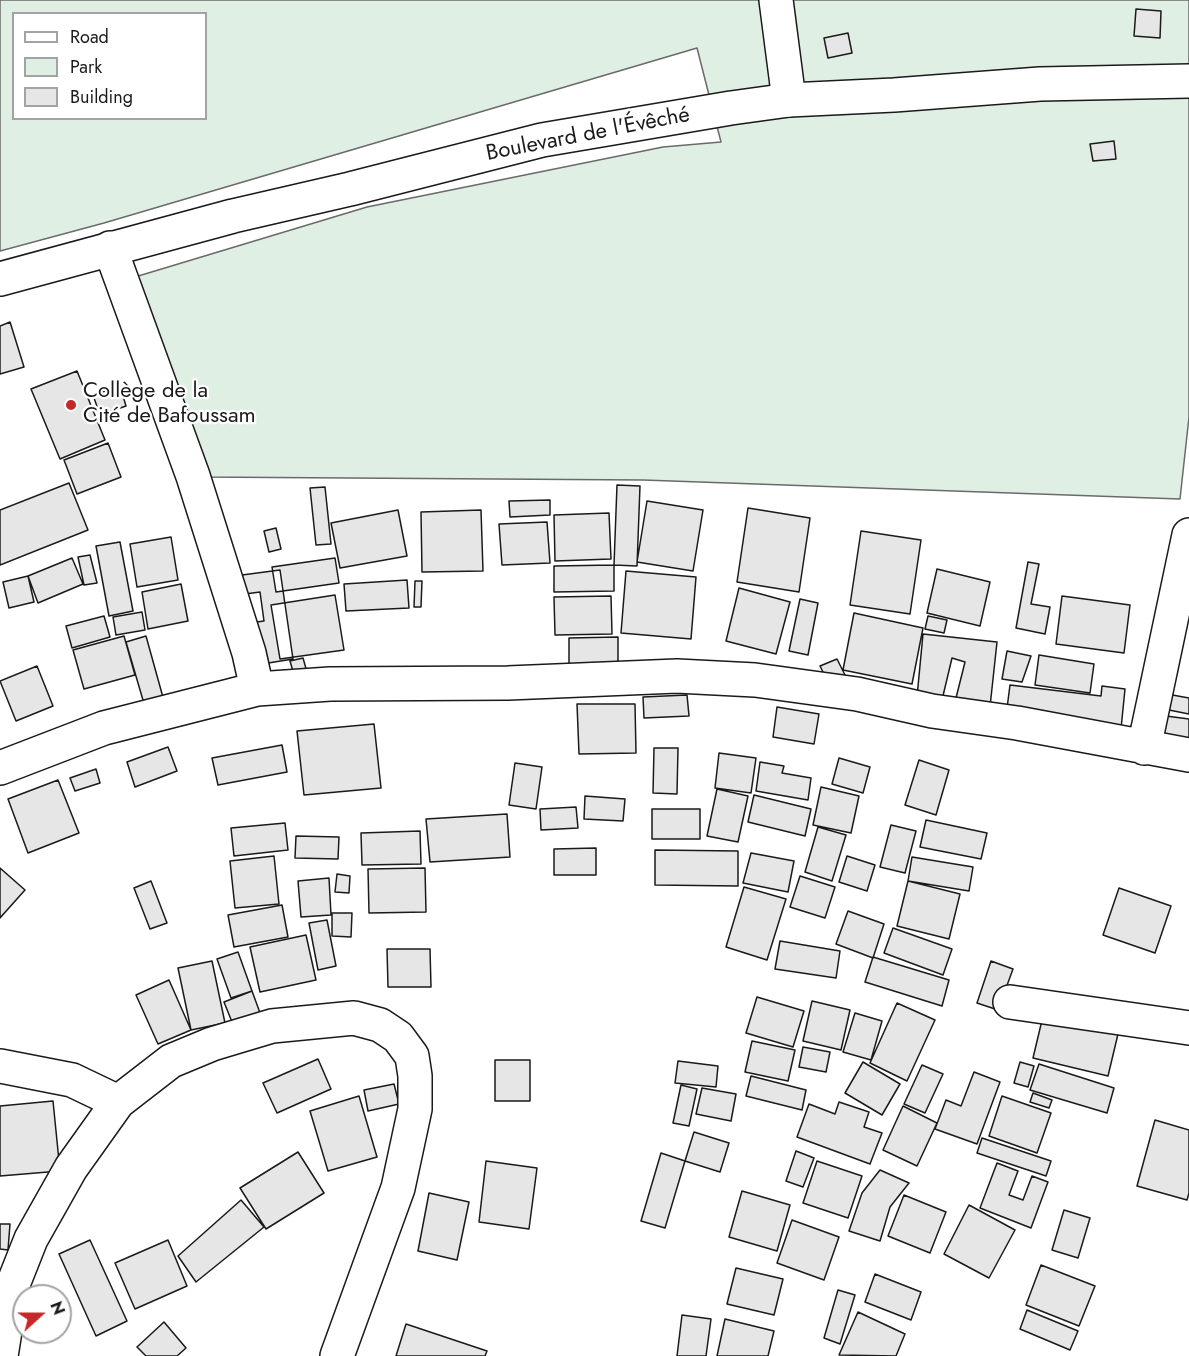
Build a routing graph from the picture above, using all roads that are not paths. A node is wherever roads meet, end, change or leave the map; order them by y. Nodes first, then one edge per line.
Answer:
1 (776, 0) edge
2 (1189, 81) edge
3 (789, 100) junction
4 (110, 248) junction
5 (0, 279) edge
6 (1189, 535) edge
7 (257, 689) junction
8 (1144, 748) junction
9 (1189, 755) edge
10 (0, 768) edge
11 (1010, 1002) dead end
12 (1189, 1028) edge
13 (0, 1066) edge
14 (118, 1102) junction
15 (1, 1356) edge
16 (338, 1356) edge

1 - 3 street
2 - 3 street, Boulevard de l'Évêché
3 - 4 street, Boulevard de l'Évêché
4 - 5 street, Boulevard de l'Évêché
4 - 7 street
6 - 8 street
7 - 8 street
7 - 10 street
8 - 9 street
11 - 12 street
13 - 14 street
14 - 15 street
14 - 16 street

